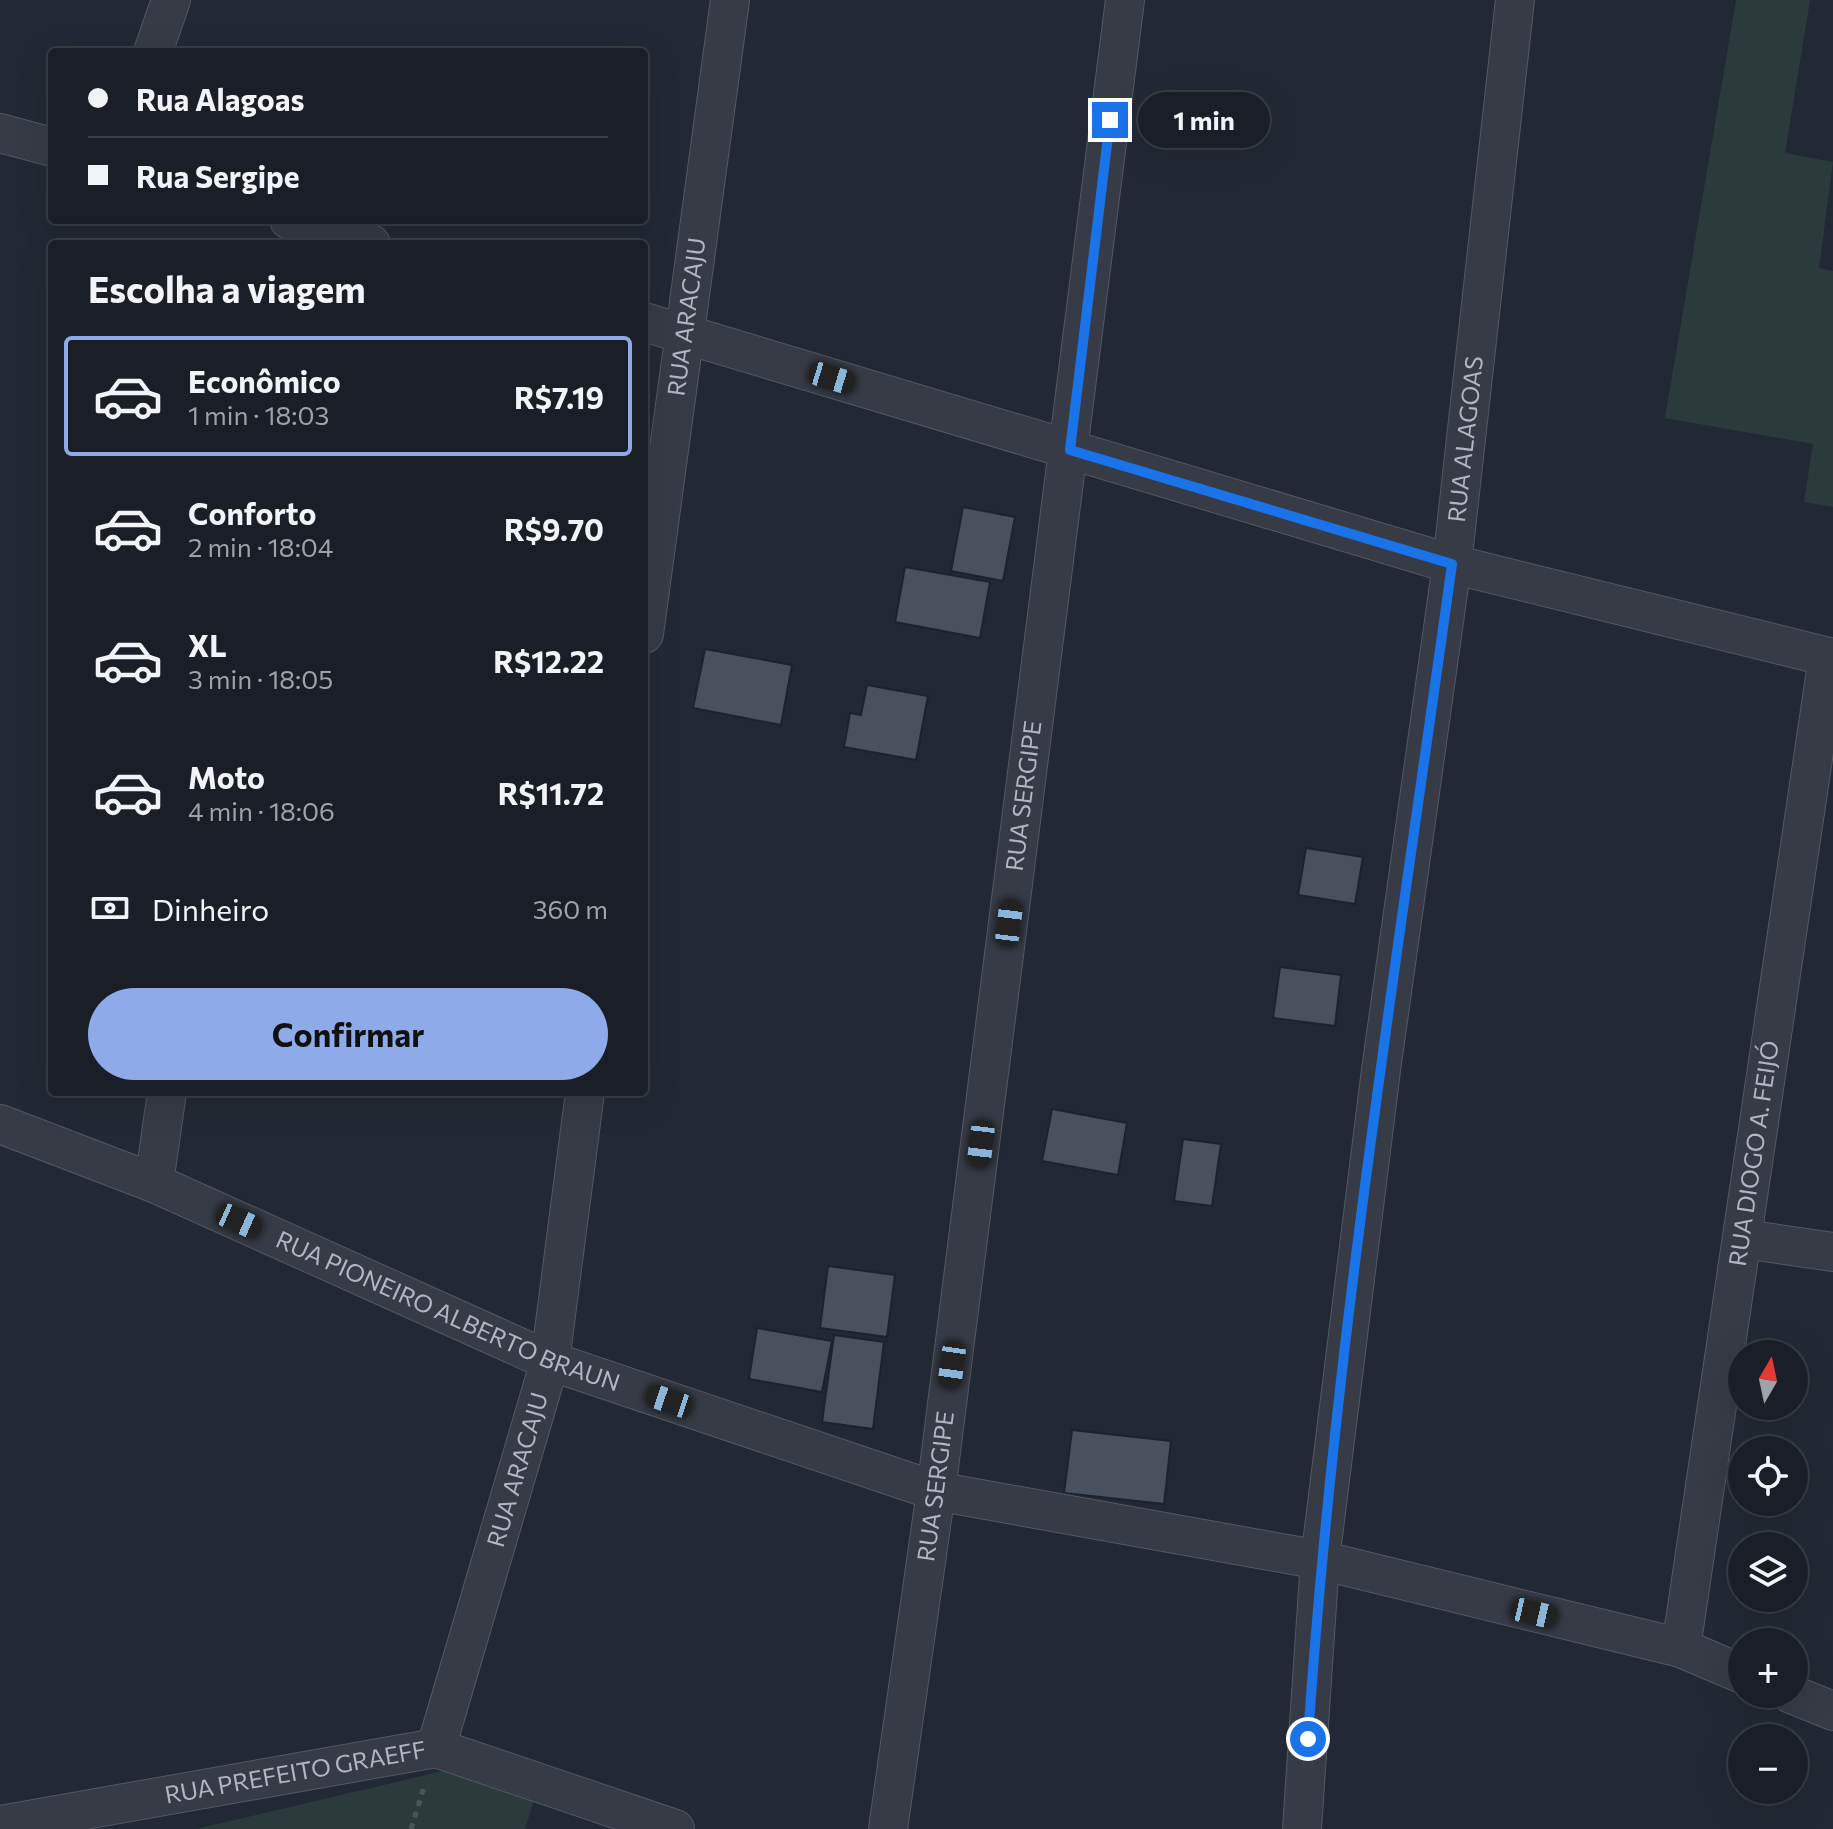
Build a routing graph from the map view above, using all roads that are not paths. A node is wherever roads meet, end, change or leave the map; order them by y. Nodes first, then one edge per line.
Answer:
1 (171, 0) edge
2 (730, 0) edge
3 (1125, 0) edge
4 (1515, 0) edge
5 (154, 48) edge
6 (0, 133) edge
7 (48, 146) edge
8 (295, 229) edge
9 (351, 240) edge
10 (648, 323) edge
11 (683, 333) junction
12 (1070, 450) junction
13 (1452, 564) junction
14 (648, 603) edge
15 (1830, 657) edge
16 (166, 1096) edge
17 (584, 1096) edge
18 (0, 1124) edge
19 (154, 1183) junction
20 (1744, 1239) junction
21 (1833, 1252) edge
22 (550, 1361) junction
23 (936, 1491) junction
24 (1320, 1560) junction
25 (1681, 1648) junction
26 (1728, 1668) edge
27 (1808, 1701) edge
28 (1833, 1711) edge
29 (436, 1748) junction
30 (0, 1825) edge
31 (675, 1829) edge
32 (888, 1829) edge
33 (1302, 1829) edge

1 - 5 street
2 - 11 street, RUA ARACAJU
3 - 12 street, RUA SERGIPE
4 - 13 street, RUA ALAGOAS
6 - 7 street
8 - 9 street
10 - 11 street
11 - 12 street
11 - 14 street, RUA ARACAJU
12 - 13 street
12 - 23 street, RUA SERGIPE
13 - 15 street
13 - 24 street, RUA ALAGOAS
15 - 20 street, RUA DIOGO A. FEIJÓ
16 - 19 street
17 - 22 street, RUA ARACAJU
18 - 19 street, RUA PIONEIRO ALBERTO BRAUN
19 - 22 street, RUA PIONEIRO ALBERTO BRAUN
20 - 21 street
20 - 25 street, RUA DIOGO A. FEIJÓ
22 - 23 street, RUA PIONEIRO ALBERTO BRAUN
22 - 29 street, RUA ARACAJU
23 - 24 street, RUA PIONEIRO ALBERTO BRAUN
23 - 32 street, RUA SERGIPE
24 - 25 street, RUA PIONEIRO ALBERTO BRAUN
24 - 33 street, RUA ALAGOAS
25 - 26 street, RUA PIONEIRO ALBERTO BRAUN
27 - 28 street
29 - 30 street, RUA PREFEITO GRAEFF
29 - 31 street, RUA PREFEITO GRAEFF

